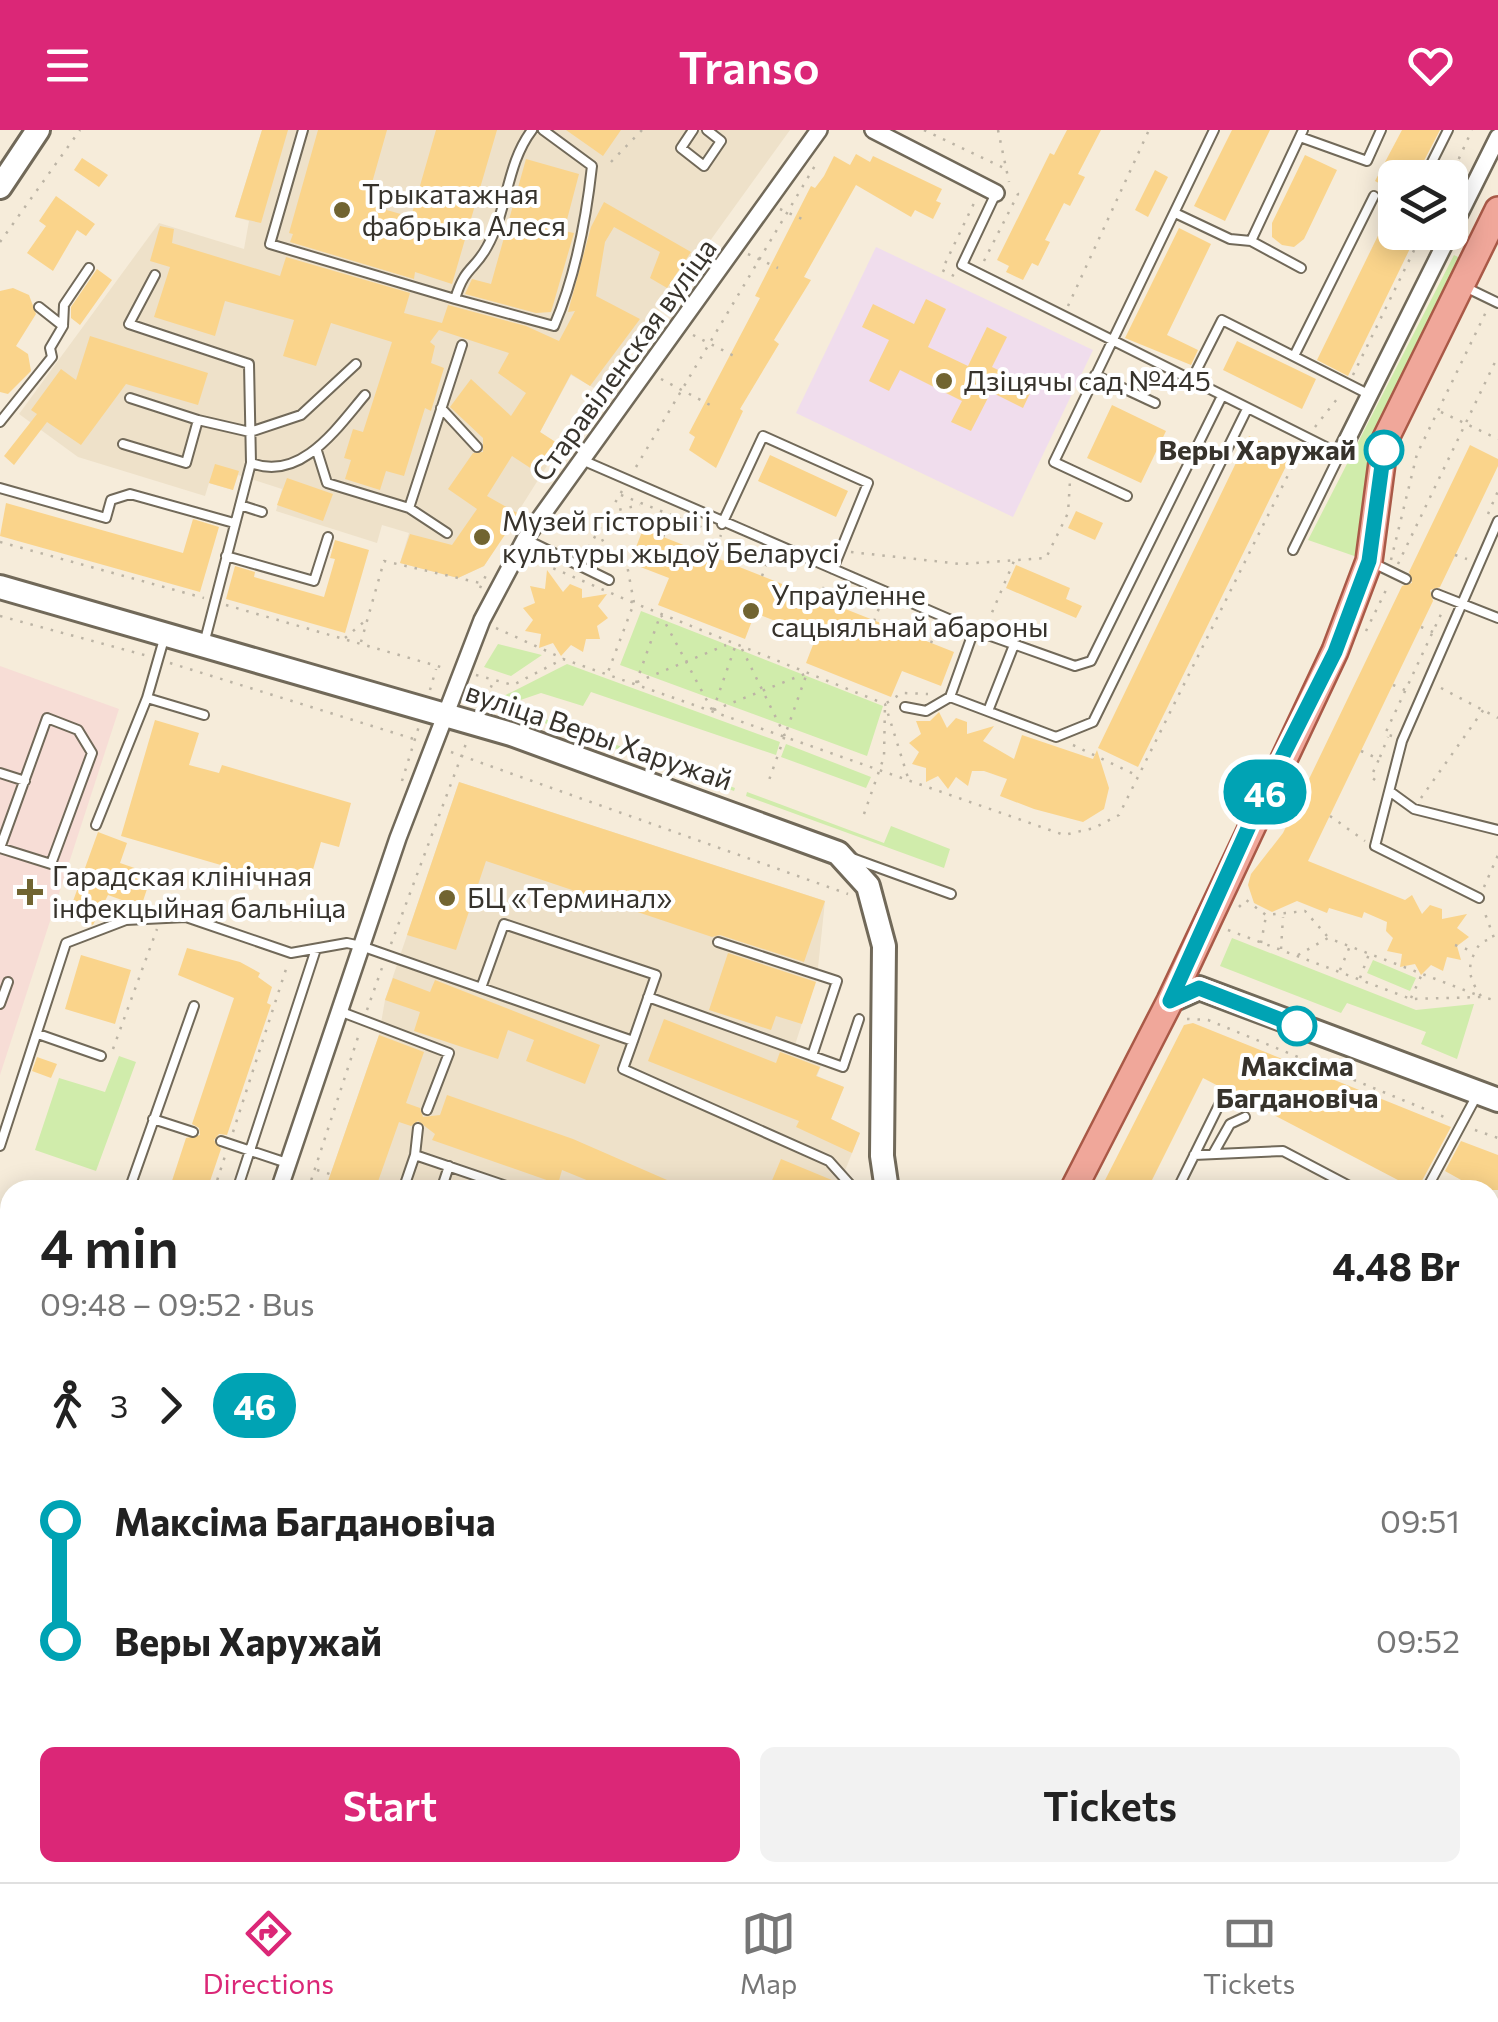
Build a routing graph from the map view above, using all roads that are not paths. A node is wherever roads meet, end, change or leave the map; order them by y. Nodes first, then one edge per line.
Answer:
1 (38, 130) edge
2 (303, 130) edge
3 (532, 130) edge
4 (544, 130) edge
5 (693, 130) edge
6 (707, 130) edge
7 (819, 130) edge
8 (873, 130) edge
9 (1214, 130) edge
10 (1381, 130) edge
11 (1448, 130) edge
12 (1302, 133) edge
13 (1498, 137) edge
14 (1433, 160) edge
15 (0, 186) edge
16 (996, 194) joint
17 (1374, 196) dead end
18 (1498, 210) edge
19 (1174, 213) junction
20 (1250, 241) junction
21 (89, 268) dead end
22 (1300, 268) dead end
23 (155, 275) dead end
24 (1461, 284) junction
25 (455, 300) junction
26 (1495, 301) edge
27 (39, 308) dead end
28 (62, 326) junction
29 (1111, 343) junction
30 (462, 345) dead end
31 (1294, 356) junction
32 (356, 364) dead end
33 (1096, 375) junction
34 (1190, 383) junction
35 (365, 395) dead end
36 (1370, 395) junction
37 (130, 398) dead end
38 (1221, 398) junction
39 (1155, 403) dead end
40 (441, 408) junction
41 (1246, 411) junction
42 (198, 420) junction
43 (0, 422) edge
44 (250, 432) junction
45 (123, 444) dead end
46 (477, 447) dead end
47 (317, 451) junction
48 (1340, 454) junction
49 (582, 460) junction
50 (251, 463) junction
51 (0, 488) edge
52 (1127, 496) dead end
53 (240, 505) junction
54 (408, 508) junction
55 (262, 512) dead end
56 (1498, 521) edge
57 (234, 523) junction
58 (722, 524) junction
59 (447, 533) dead end
60 (328, 537) dead end
61 (525, 539) junction
62 (1293, 550) dead end
63 (226, 556) junction
64 (1384, 569) junction
65 (834, 570) junction
66 (1406, 579) dead end
67 (609, 580) dead end
68 (0, 587) edge
69 (1437, 594) dead end
70 (1461, 604) junction
71 (1498, 618) edge
72 (979, 631) junction
73 (165, 634) junction
74 (1014, 644) junction
75 (204, 645) junction
76 (946, 696) junction
77 (147, 698) junction
78 (904, 707) dead end
79 (988, 711) junction
80 (204, 714) dead end
81 (448, 714) junction
82 (0, 773) edge
83 (25, 781) junction
84 (1392, 793) junction
85 (96, 825) dead end
86 (1498, 830) edge
87 (0, 848) edge
88 (838, 853) junction
89 (951, 894) dead end
90 (1479, 898) road end
91 (718, 942) dead end
92 (361, 946) junction
93 (316, 949) junction
94 (1192, 955) junction
95 (8, 982) dead end
96 (480, 988) junction
97 (648, 997) junction
98 (0, 1004) edge
99 (194, 1006) dead end
100 (339, 1011) junction
101 (1175, 1012) junction
102 (859, 1019) dead end
103 (38, 1034) junction
104 (634, 1041) junction
105 (1375, 1052) junction
106 (100, 1056) dead end
107 (812, 1056) junction
108 (1488, 1096) edge
109 (1221, 1101) dead end
110 (426, 1110) dead end
111 (1245, 1117) dead end
112 (153, 1119) junction
113 (418, 1128) dead end
114 (193, 1132) dead end
115 (225, 1142) road end
116 (0, 1146) edge
117 (250, 1150) junction
118 (1212, 1154) junction
119 (415, 1155) junction
120 (1194, 1155) junction
121 (288, 1164) junction
122 (449, 1166) junction
123 (132, 1180) edge
124 (240, 1180) edge
125 (282, 1180) edge
126 (407, 1180) edge
127 (444, 1180) edge
128 (489, 1180) edge
129 (846, 1180) edge
130 (886, 1180) edge
131 (1078, 1180) edge
132 (1182, 1180) edge
133 (1338, 1180) edge
134 (1432, 1180) edge

1 - 15 main road
2 - 25 lane
3 - 25 lane
4 - 25 lane
5 - 6 lane
7 - 49 street, Старавіленская вуліца
8 - 16 street
9 - 19 lane
10 - 12 lane
11 - 14 lane
12 - 20 lane
13 - 36 street
16 - 29 lane
17 - 31 lane
18 - 24 main road
19 - 20 lane
19 - 29 lane
20 - 22 lane
21 - 28 lane
23 - 44 lane
24 - 26 lane
24 - 64 main road
27 - 28 lane
28 - 43 lane
29 - 33 lane
29 - 34 lane
30 - 40 lane
31 - 34 lane
31 - 36 lane
32 - 44 lane
33 - 39 lane
33 - 52 lane
34 - 38 lane
35 - 47 lane
36 - 48 street
37 - 42 lane
38 - 41 lane
38 - 74 lane
40 - 46 lane
40 - 54 lane
41 - 48 lane
41 - 79 lane
42 - 44 lane
42 - 45 lane
44 - 50 lane
47 - 50 lane
47 - 54 lane
48 - 62 lane
49 - 58 lane
49 - 61 street, Старавіленская вуліца
50 - 53 lane
51 - 57 lane
53 - 55 lane
53 - 57 lane
54 - 59 lane
56 - 70 lane
57 - 63 lane
58 - 65 lane
58 - 65 lane
60 - 63 lane
61 - 67 lane
61 - 81 street, Старавіленская вуліца
63 - 75 lane
64 - 66 lane
64 - 94 main road
65 - 72 lane
68 - 73 main road, вуліца Веры Харужай
69 - 70 lane
70 - 71 lane
70 - 84 lane
72 - 74 lane
72 - 76 lane
73 - 75 main road, вуліца Веры Харужай
73 - 77 lane
74 - 79 lane
75 - 81 main road, вуліца Веры Харужай
76 - 78 lane
76 - 79 lane
77 - 80 lane
77 - 85 lane
81 - 88 main road, вуліца Веры Харужай
81 - 92 street, Старавіленская вуліца
82 - 83 lane
83 - 87 lane
83 - 87 lane
84 - 86 lane
84 - 90 lane
88 - 89 lane
88 - 130 main road
91 - 107 lane
92 - 93 lane
92 - 96 lane
92 - 100 street, Старавіленская вуліца
93 - 103 lane
93 - 117 lane
94 - 101 main road
94 - 105 main road
95 - 98 lane
96 - 97 lane
96 - 104 lane
97 - 104 lane
97 - 107 lane
99 - 112 lane
100 - 110 lane
100 - 121 street, Старавіленская вуліца
101 - 105 main road
101 - 131 main road
102 - 107 lane
103 - 106 lane
103 - 116 lane
104 - 129 lane
105 - 108 main road
108 - 134 lane
109 - 120 lane
111 - 118 lane
112 - 114 lane
112 - 123 lane
113 - 119 lane
115 - 117 lane
117 - 121 lane
117 - 124 lane
118 - 120 lane
118 - 133 lane
119 - 122 lane
119 - 126 lane
120 - 132 lane
121 - 125 street, Старавіленская вуліца
122 - 127 lane
122 - 128 lane

